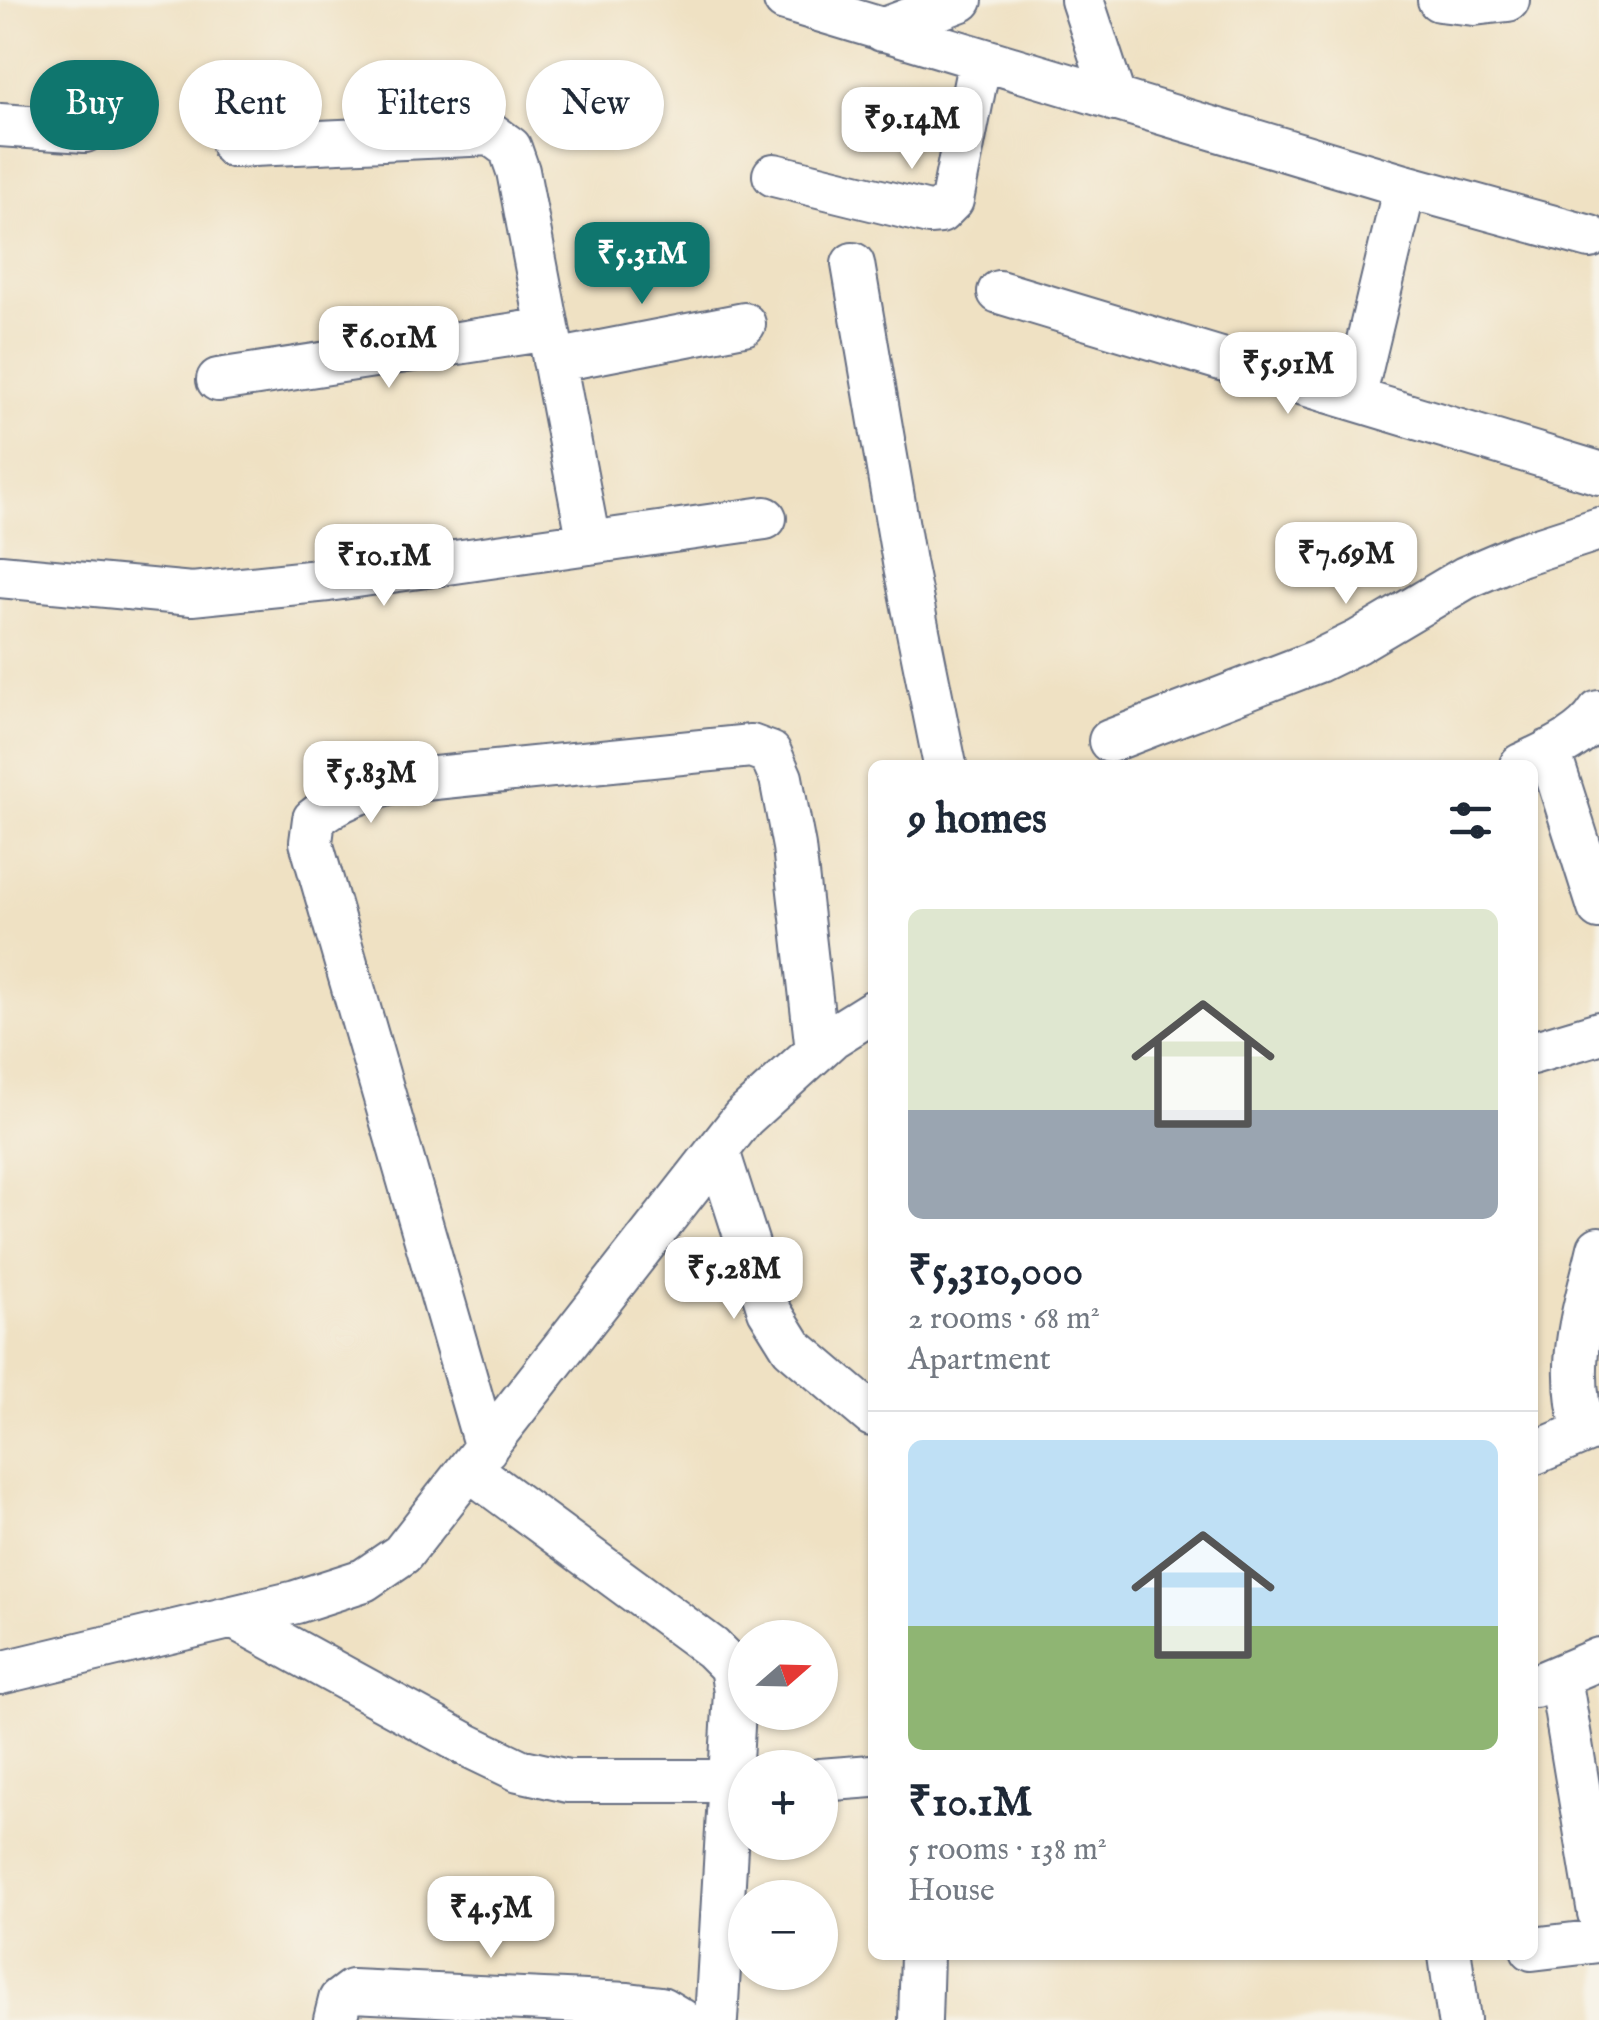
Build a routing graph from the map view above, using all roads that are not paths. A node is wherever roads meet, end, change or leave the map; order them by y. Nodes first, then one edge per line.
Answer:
1 (785, 0) edge
2 (961, 0) edge
3 (1082, 0) edge
4 (1438, 0) edge
5 (1508, 0) edge
6 (882, 30) junction
7 (980, 58) junction
8 (1116, 100) junction
9 (0, 125) edge
10 (30, 127) edge
11 (322, 142) edge
12 (774, 175) dead end
13 (1405, 186) junction
14 (1590, 238) dead end
15 (853, 264) dead end
16 (999, 292) dead end
17 (744, 324) dead end
18 (551, 345) junction
19 (218, 380) dead end
20 (1354, 399) junction
21 (1599, 473) edge
22 (765, 518) dead end
23 (1599, 529) edge
24 (589, 543) junction
25 (0, 576) edge
26 (1599, 712) edge
27 (1110, 741) dead end
28 (1535, 758) edge
29 (943, 760) edge
30 (1538, 765) edge
31 (1599, 908) edge
32 (868, 1015) edge
33 (1599, 1033) edge
34 (817, 1051) junction
35 (1538, 1051) edge
36 (718, 1150) junction
37 (1599, 1248) edge
38 (868, 1412) edge
39 (1592, 1429) edge
40 (1538, 1452) edge
41 (477, 1458) junction
42 (233, 1617) junction
43 (1599, 1659) edge
44 (0, 1673) edge
45 (1546, 1682) edge
46 (736, 1750) edge
47 (868, 1776) edge
48 (838, 1779) edge
49 (728, 1781) edge
50 (730, 1860) edge
51 (1597, 1893) edge
52 (1599, 1941) edge
53 (1538, 1948) edge
54 (922, 1960) edge
55 (1461, 1960) edge
56 (523, 2010) edge
57 (335, 2020) edge
58 (681, 2020) edge
59 (716, 2020) edge
60 (920, 2020) edge
61 (1459, 2020) edge

1 - 6 street
2 - 6 street
3 - 8 street
4 - 5 street
6 - 7 street
7 - 8 street
7 - 12 street
8 - 13 street
9 - 10 street
11 - 18 street
13 - 14 street
13 - 20 street
15 - 29 street
16 - 20 street
17 - 18 street
18 - 19 street
18 - 24 street
20 - 21 street
22 - 24 street
23 - 27 street
24 - 25 street
26 - 28 street
30 - 31 street
32 - 34 street
33 - 35 street
34 - 36 street
34 - 41 street
36 - 38 street
36 - 41 street
37 - 39 street
39 - 40 street
41 - 42 street
41 - 46 street
42 - 44 street
42 - 49 street
43 - 45 street
45 - 51 street
47 - 48 street
50 - 59 street
52 - 53 street
54 - 60 street
55 - 61 street
56 - 57 street
56 - 58 street

